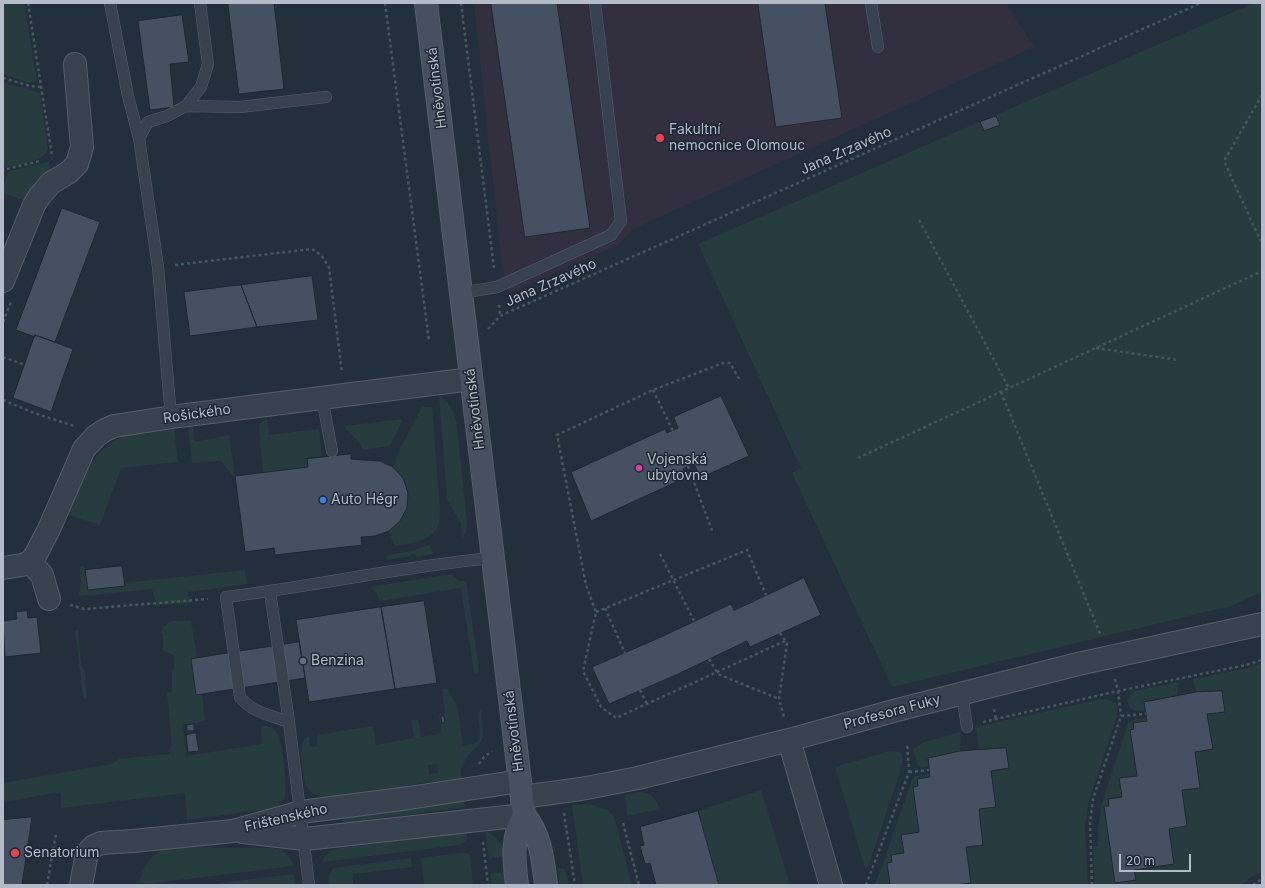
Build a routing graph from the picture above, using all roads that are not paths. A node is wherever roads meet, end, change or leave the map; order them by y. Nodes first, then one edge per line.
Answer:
1 (110, 3) edge
2 (200, 3) edge
3 (426, 3) edge
4 (595, 3) edge
5 (871, 3) edge
6 (878, 47) dead end
7 (75, 64) dead end
8 (326, 97) dead end
9 (186, 106) junction
10 (139, 138) junction
11 (3, 281) edge
12 (461, 293) junction
13 (471, 379) junction
14 (322, 398) junction
15 (171, 417) junction
16 (332, 450) dead end
17 (493, 558) junction
18 (30, 562) junction
19 (3, 568) edge
20 (270, 592) junction
21 (49, 599) road end
22 (1262, 624) edge
23 (962, 694) junction
24 (289, 722) junction
25 (967, 727) dead end
26 (787, 729) junction
27 (522, 798) junction
28 (301, 812) junction
29 (233, 831) junction
30 (305, 839) junction
31 (81, 885) edge
32 (309, 885) edge
33 (517, 885) edge
34 (546, 885) edge
35 (831, 885) edge

1 - 10 lane
2 - 9 lane
3 - 12 street, Hněvotínská
4 - 12 lane
5 - 6 lane
7 - 11 street
8 - 9 lane
9 - 10 lane
10 - 15 lane
12 - 13 street, Hněvotínská
13 - 14 street, Rošického
13 - 17 street, Hněvotínská
14 - 15 street, Rošického
14 - 16 lane
15 - 18 street, Rošického
17 - 20 lane
17 - 27 street, Hněvotínská
18 - 19 street
18 - 21 street
20 - 24 lane
20 - 24 lane
22 - 23 street, Profesora Fuky
23 - 25 lane
23 - 26 street, Profesora Fuky
24 - 28 lane
26 - 27 street, Profesora Fuky
26 - 35 street
27 - 28 street, Frištenského
27 - 30 street, Frištenského
27 - 33 street, Hněvotínská
27 - 34 street, Hněvotínská
28 - 29 street, Frištenského
28 - 30 lane
29 - 30 street, Frištenského
29 - 31 street, Frištenského
30 - 32 lane

